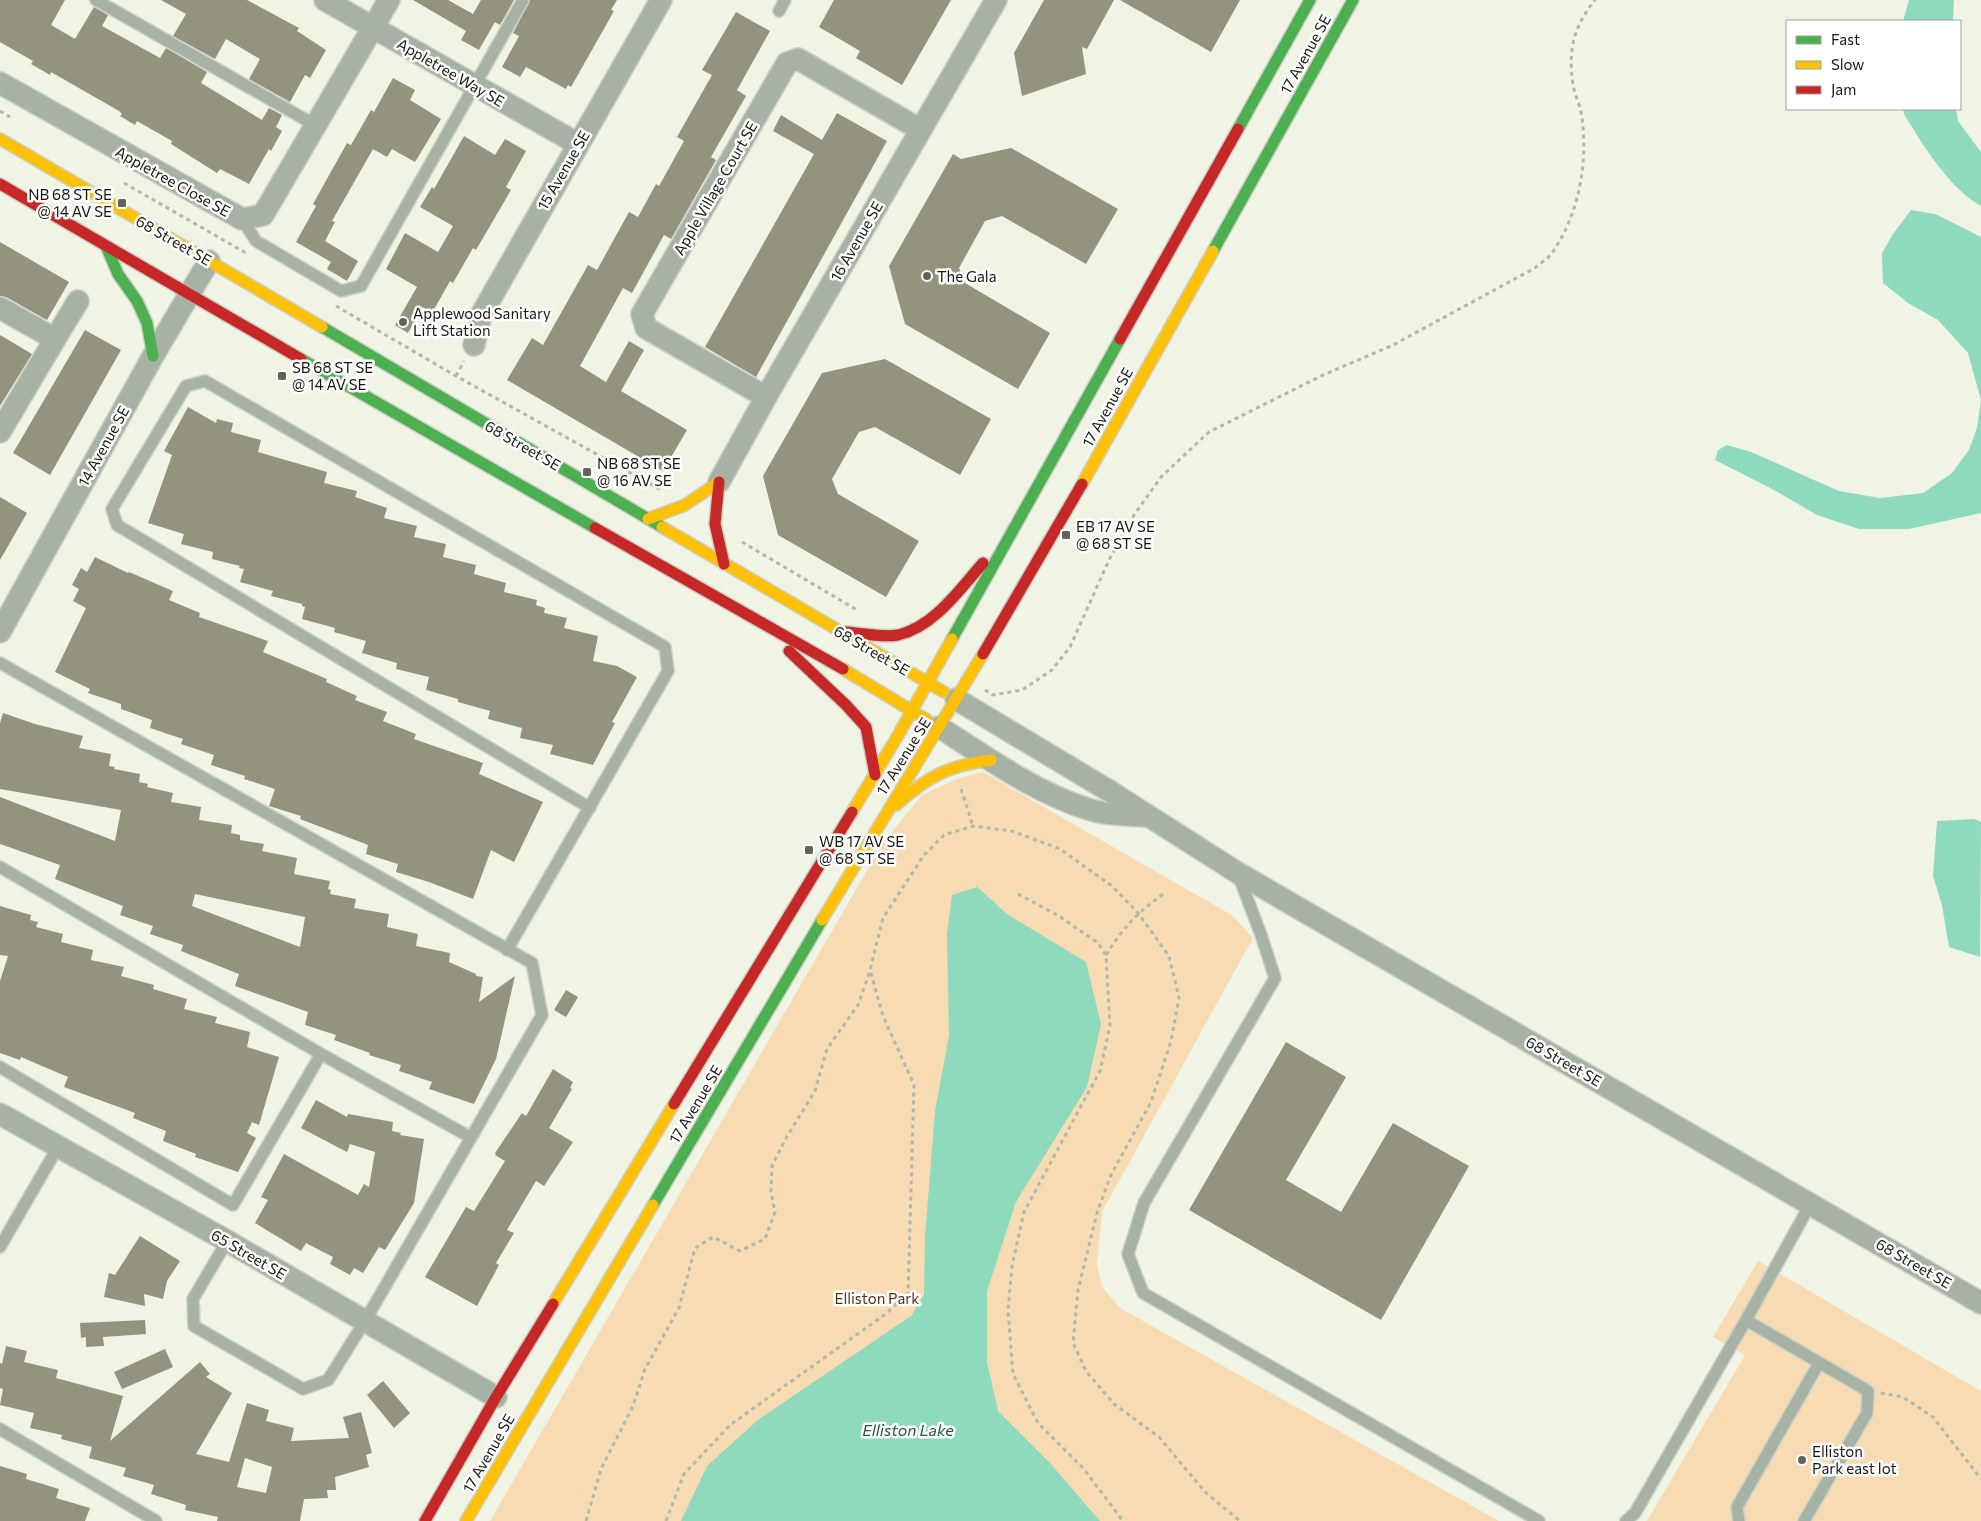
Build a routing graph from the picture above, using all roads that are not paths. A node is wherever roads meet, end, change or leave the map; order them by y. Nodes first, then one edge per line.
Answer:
1 (96, 0) edge
2 (324, 0) edge
3 (389, 0) edge
4 (523, 0) edge
5 (661, 0) edge
6 (785, 0) edge
7 (996, 0) edge
8 (1310, 0) edge
9 (1353, 0) edge
10 (779, 11) dead end
11 (373, 28) junction
12 (0, 83) edge
13 (474, 86) junction
14 (315, 125) junction
15 (921, 130) junction
16 (0, 139) edge
17 (578, 144) junction
18 (0, 184) edge
19 (242, 219) junction
20 (106, 246) junction
21 (209, 261) junction
22 (190, 295) junction
23 (78, 301) dead end
24 (0, 308) edge
25 (55, 339) junction
26 (474, 345) dead end
27 (153, 356) junction
28 (766, 397) junction
29 (0, 432) edge
30 (719, 482) junction
31 (648, 519) junction
32 (1013, 532) junction
33 (724, 564) junction
34 (758, 622) junction
35 (0, 632) edge
36 (840, 632) junction
37 (0, 663) edge
38 (928, 682) junction
39 (956, 699) junction
40 (912, 710) junction
41 (939, 727) junction
42 (990, 760) junction
43 (875, 775) junction
44 (590, 808) junction
45 (1147, 817) junction
46 (881, 820) junction
47 (0, 867) edge
48 (1238, 873) junction
49 (508, 950) junction
50 (321, 1054) junction
51 (0, 1067) edge
52 (0, 1114) edge
53 (470, 1137) junction
54 (58, 1147) junction
55 (1810, 1203) junction
56 (227, 1241) junction
57 (0, 1247) edge
58 (1981, 1302) edge
59 (1746, 1320) junction
60 (365, 1321) junction
61 (1819, 1363) junction
62 (500, 1399) junction
63 (0, 1429) edge
64 (156, 1521) edge
65 (425, 1521) edge
66 (466, 1521) edge
67 (1539, 1521) edge
68 (1626, 1521) edge
69 (1738, 1521) edge
70 (1804, 1521) edge

1 - 14 lane
2 - 11 street, Appletree Way SE
3 - 11 street, Appletree Close SE
4 - 13 lane
5 - 17 street, 15 Avenue SE
6 - 10 lane
7 - 15 street, 16 Avenue SE
8 - 32 main road, 17 Avenue SE
9 - 39 main road, 17 Avenue SE
11 - 13 street, Appletree Way SE
11 - 14 street, Appletree Close SE
12 - 19 street, Appletree Close SE
13 - 17 street, Appletree Way SE
13 - 19 lane
14 - 19 street, Appletree Close SE
15 - 28 street, 16 Avenue SE
15 - 28 street, Apple Village Court SE
16 - 21 main road, 68 Street SE
17 - 26 street, 15 Avenue SE
18 - 20 main road, 68 Street SE
20 - 22 main road, 68 Street SE
20 - 27 main road
21 - 22 street, 14 Avenue SE
21 - 31 main road, 68 Street SE
22 - 27 street, 14 Avenue SE
22 - 34 main road, 68 Street SE
23 - 25 street
24 - 25 street
25 - 29 street
27 - 35 street, 14 Avenue SE
28 - 30 street, 16 Avenue SE
30 - 31 main road
30 - 33 main road
31 - 33 main road, 68 Street SE
32 - 36 main road
32 - 38 main road, 17 Avenue SE
33 - 36 main road, 68 Street SE
34 - 40 main road, 68 Street SE
34 - 43 main road
36 - 38 main road, 68 Street SE
37 - 49 lane
38 - 39 main road, 68 Street SE
38 - 40 main road, 17 Avenue SE
39 - 41 main road, 17 Avenue SE
39 - 45 street, 68 Street SE
40 - 41 main road, 68 Street SE
40 - 43 main road, 17 Avenue SE
41 - 42 street, 68 Street SE
41 - 46 main road, 17 Avenue SE
42 - 45 street, 68 Street SE
42 - 46 main road
43 - 62 main road, 17 Avenue SE
44 - 44 lane
44 - 49 lane
45 - 48 street, 68 Street SE
46 - 66 main road, 17 Avenue SE
47 - 50 lane
48 - 55 street, 68 Street SE
48 - 67 lane
49 - 53 lane
50 - 51 lane
50 - 53 lane
52 - 54 street, 65 Street SE
53 - 60 lane
54 - 56 street, 65 Street SE
54 - 57 lane
55 - 58 street, 68 Street SE
55 - 59 lane
56 - 60 street, 65 Street SE
56 - 60 lane
59 - 61 lane
59 - 68 lane
60 - 62 street, 65 Street SE
61 - 69 lane
61 - 70 lane
62 - 65 main road, 17 Avenue SE
63 - 64 lane

